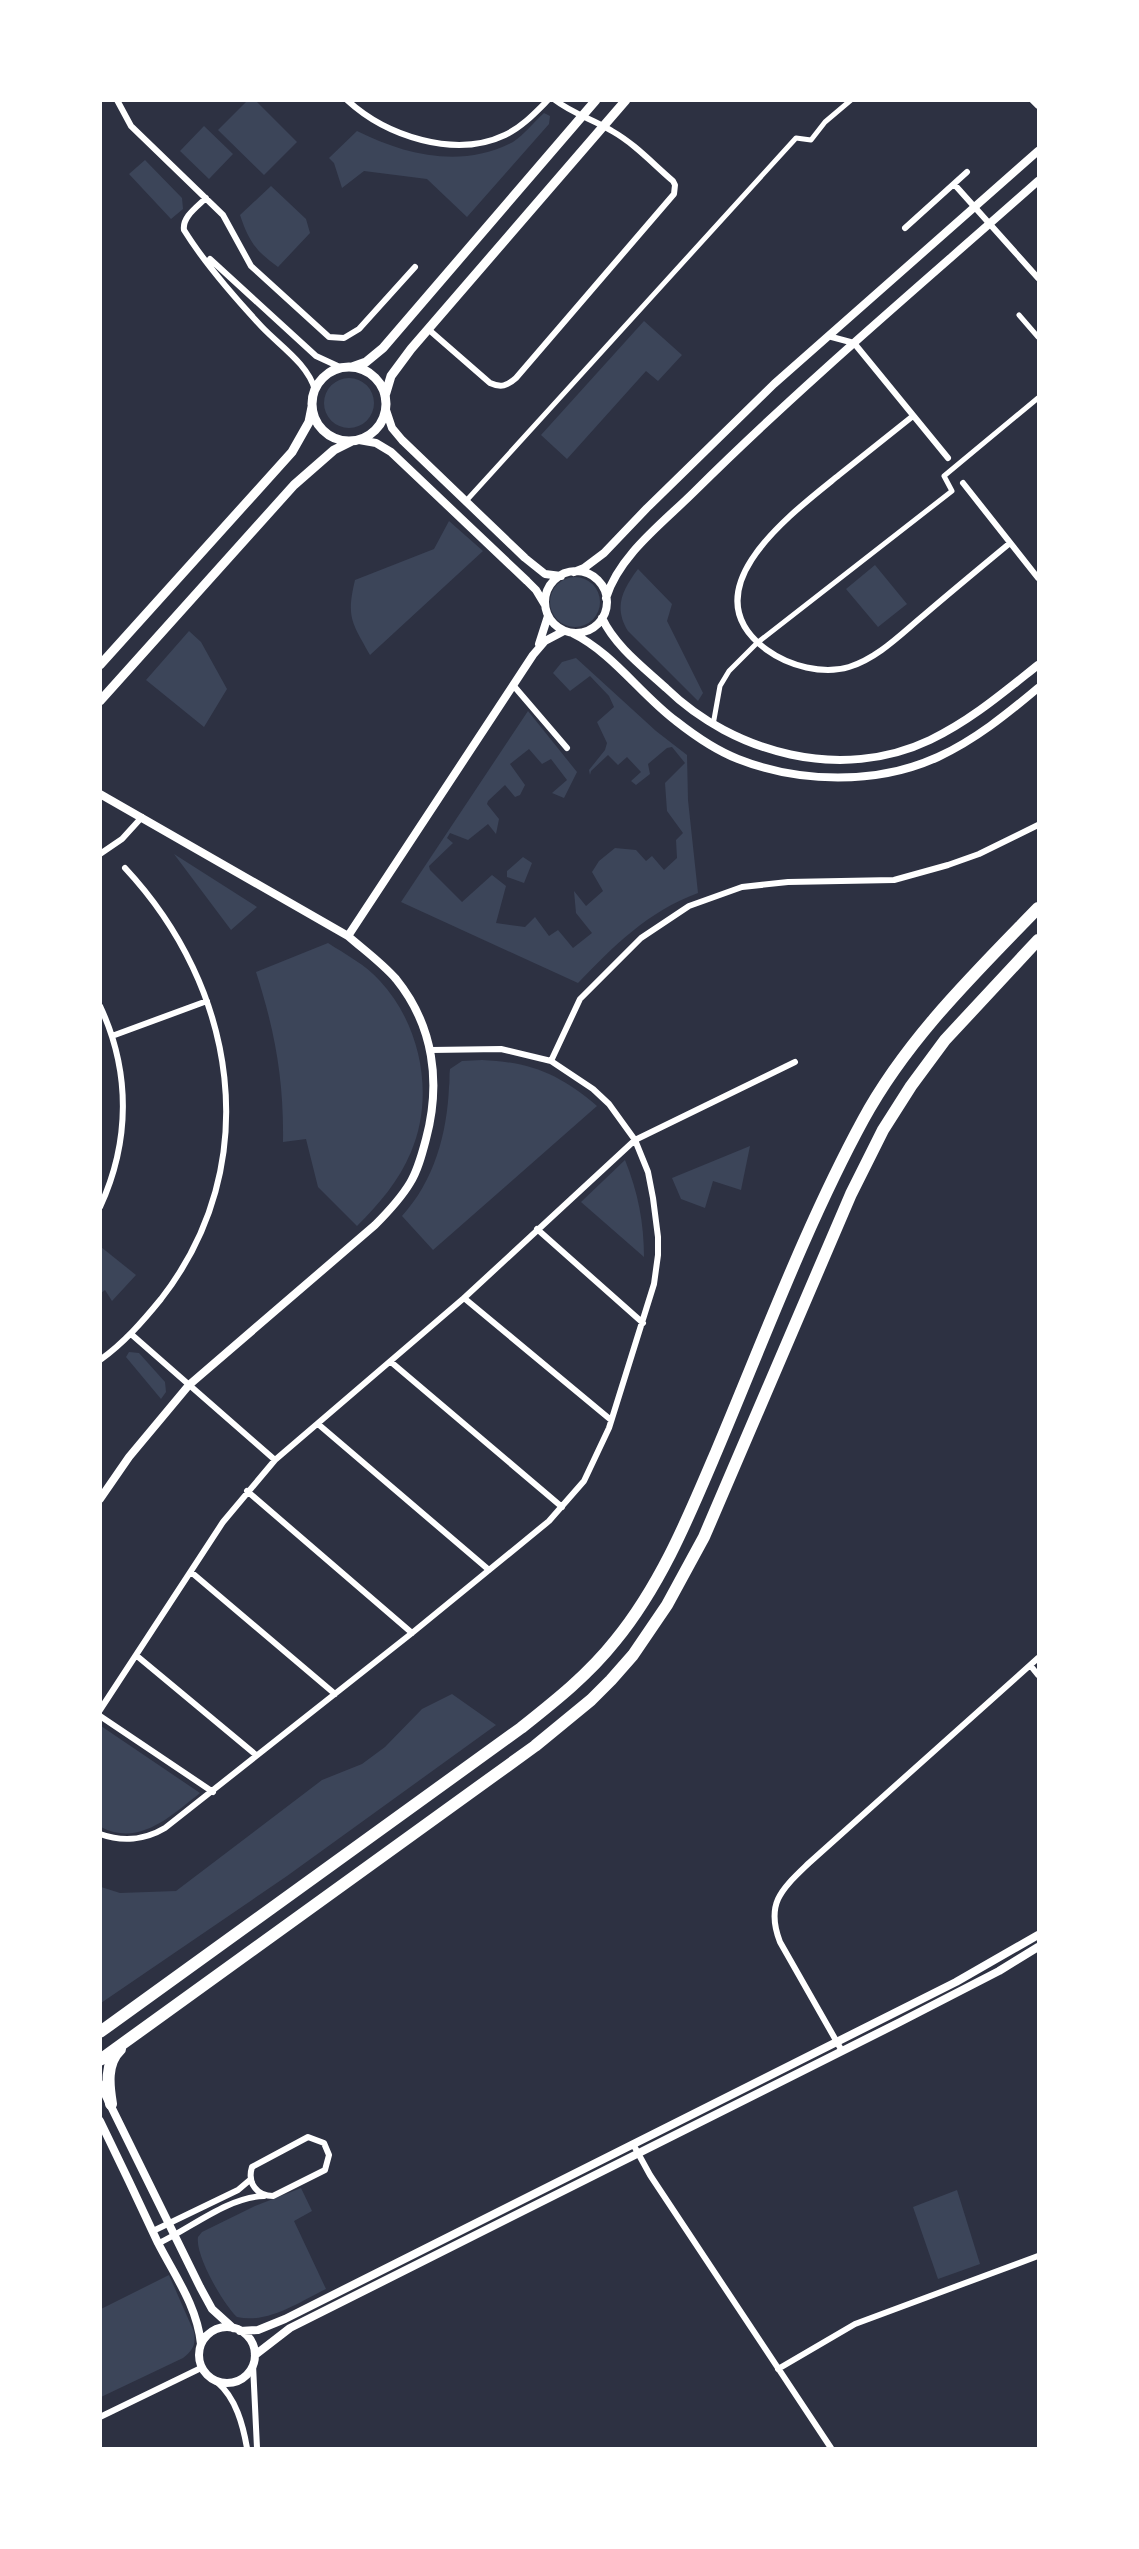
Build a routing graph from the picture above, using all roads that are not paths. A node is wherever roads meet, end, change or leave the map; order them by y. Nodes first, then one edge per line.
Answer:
1 (117, 100) edge
2 (347, 100) edge
3 (548, 100) edge
4 (555, 100) edge
5 (596, 100) edge
6 (626, 100) edge
7 (851, 100) edge
8 (1032, 100) edge
9 (1038, 106) edge
10 (582, 117) junction
11 (604, 126) junction
12 (1038, 152) edge
13 (967, 172) dead end
14 (1038, 181) edge
15 (954, 184) junction
16 (206, 198) junction
17 (976, 207) junction
18 (990, 223) junction
19 (905, 228) dead end
20 (196, 247) junction
21 (415, 267) dead end
22 (1038, 278) edge
23 (1019, 315) dead end
24 (428, 329) junction
25 (828, 336) junction
26 (1038, 338) edge
27 (854, 343) junction
28 (347, 368) junction
29 (315, 390) junction
30 (385, 396) junction
31 (1038, 398) edge
32 (312, 407) junction
33 (386, 410) junction
34 (913, 416) junction
35 (356, 441) junction
36 (948, 458) dead end
37 (963, 483) dead end
38 (466, 501) junction
39 (1010, 543) junction
40 (574, 572) junction
41 (561, 576) junction
42 (1038, 578) edge
43 (606, 598) junction
44 (545, 605) junction
45 (548, 616) junction
46 (602, 618) junction
47 (568, 632) junction
48 (757, 643) junction
49 (533, 655) junction
50 (100, 665) edge
51 (1038, 665) edge
52 (513, 686) junction
53 (1038, 688) edge
54 (100, 701) edge
55 (713, 725) junction
56 (567, 748) dead end
57 (100, 794) edge
58 (142, 818) junction
59 (1038, 825) edge
60 (100, 854) edge
61 (125, 868) dead end
62 (1038, 908) edge
63 (348, 936) junction
64 (1038, 940) edge
65 (207, 1001) junction
66 (100, 1006) edge
67 (112, 1036) junction
68 (431, 1050) junction
69 (551, 1061) junction
70 (795, 1062) dead end
71 (635, 1140) junction
72 (100, 1207) edge
73 (537, 1229) junction
74 (464, 1298) junction
75 (643, 1323) junction
76 (131, 1334) junction
77 (100, 1360) edge
78 (391, 1362) junction
79 (189, 1385) junction
80 (611, 1420) junction
81 (318, 1424) junction
82 (275, 1460) junction
83 (247, 1491) junction
84 (100, 1499) edge
85 (562, 1507) junction
86 (489, 1570) junction
87 (191, 1572) junction
88 (412, 1633) junction
89 (137, 1656) junction
90 (1038, 1658) edge
91 (1030, 1665) junction
92 (1038, 1675) edge
93 (335, 1694) junction
94 (100, 1710) edge
95 (100, 1716) edge
96 (256, 1755) junction
97 (213, 1792) junction
98 (100, 1834) edge
99 (1038, 1935) edge
100 (1038, 1947) edge
101 (100, 2032) edge
102 (134, 2038) junction
103 (838, 2042) junction
104 (842, 2051) junction
105 (100, 2060) edge
106 (100, 2084) edge
107 (111, 2104) junction
108 (100, 2121) edge
109 (633, 2144) junction
110 (637, 2154) junction
111 (250, 2179) junction
112 (264, 2196) junction
113 (170, 2223) junction
114 (153, 2231) junction
115 (176, 2235) junction
116 (159, 2243) junction
117 (1038, 2256) edge
118 (237, 2330) junction
119 (201, 2344) junction
120 (255, 2355) junction
121 (253, 2364) junction
122 (201, 2368) junction
123 (778, 2369) junction
124 (218, 2382) junction
125 (100, 2417) edge
126 (248, 2448) edge
127 (257, 2448) edge
128 (831, 2448) edge

1 - 16 street
2 - 3 street
4 - 10 street
5 - 10 main road
6 - 11 main road
7 - 38 street
8 - 9 street
10 - 11 street
10 - 28 main road
11 - 24 main road
11 - 24 street
12 - 17 street
13 - 15 street
14 - 18 street
15 - 17 street
15 - 19 street
16 - 20 street
16 - 21 street
17 - 18 street
17 - 25 street
18 - 22 street
18 - 27 street
20 - 28 street
20 - 29 street
23 - 26 street
24 - 30 main road
25 - 27 street
25 - 40 street
27 - 34 street
27 - 43 street
28 - 29 main road
28 - 30 main road
29 - 32 main road
30 - 33 main road
31 - 48 street
32 - 35 main road
32 - 50 main road
33 - 35 main road
33 - 38 street
34 - 36 street
34 - 48 street
35 - 44 street
35 - 54 main road
37 - 39 street
38 - 41 street
39 - 42 street
39 - 48 street
40 - 41 street
40 - 43 street
41 - 44 street
43 - 46 street
44 - 45 street
45 - 47 street
45 - 49 street
46 - 47 street
46 - 55 street
47 - 49 street
47 - 53 street
48 - 55 street
49 - 52 street
51 - 55 street
52 - 56 street
52 - 63 street
57 - 58 street
58 - 60 street
58 - 63 street
59 - 69 street
61 - 65 street
62 - 101 highway
63 - 68 street
64 - 102 highway
65 - 67 street
65 - 76 street
66 - 67 street
67 - 72 street
68 - 69 street
68 - 79 street
69 - 71 street
70 - 71 street
71 - 73 street
71 - 75 street
73 - 74 street
73 - 75 street
74 - 78 street
74 - 80 street
75 - 80 street
76 - 77 street
76 - 79 street
78 - 81 street
78 - 85 street
79 - 82 street
79 - 84 street
80 - 85 street
81 - 82 street
81 - 86 street
82 - 83 street
83 - 87 street
83 - 88 street
85 - 86 street
86 - 88 street
87 - 89 street
87 - 93 street
88 - 93 street
89 - 94 street
89 - 96 street
90 - 91 street
91 - 92 street
91 - 103 street
93 - 96 street
95 - 97 street
96 - 97 street
97 - 98 street
99 - 103 street
100 - 104 street
102 - 105 highway
102 - 107 highway
103 - 104 street
103 - 109 street
104 - 110 street
106 - 107 street
107 - 113 street
108 - 114 street
109 - 110 street
109 - 118 street
110 - 120 street
110 - 123 street
111 - 112 street
111 - 112 street
111 - 113 street
112 - 115 street
113 - 114 street
113 - 115 street
114 - 116 street
115 - 116 street
115 - 118 street
116 - 119 street
117 - 123 street
118 - 119 street
118 - 120 street
119 - 122 street
120 - 121 street
121 - 124 street
121 - 127 street
122 - 124 street
122 - 125 street
123 - 128 street
124 - 126 street

